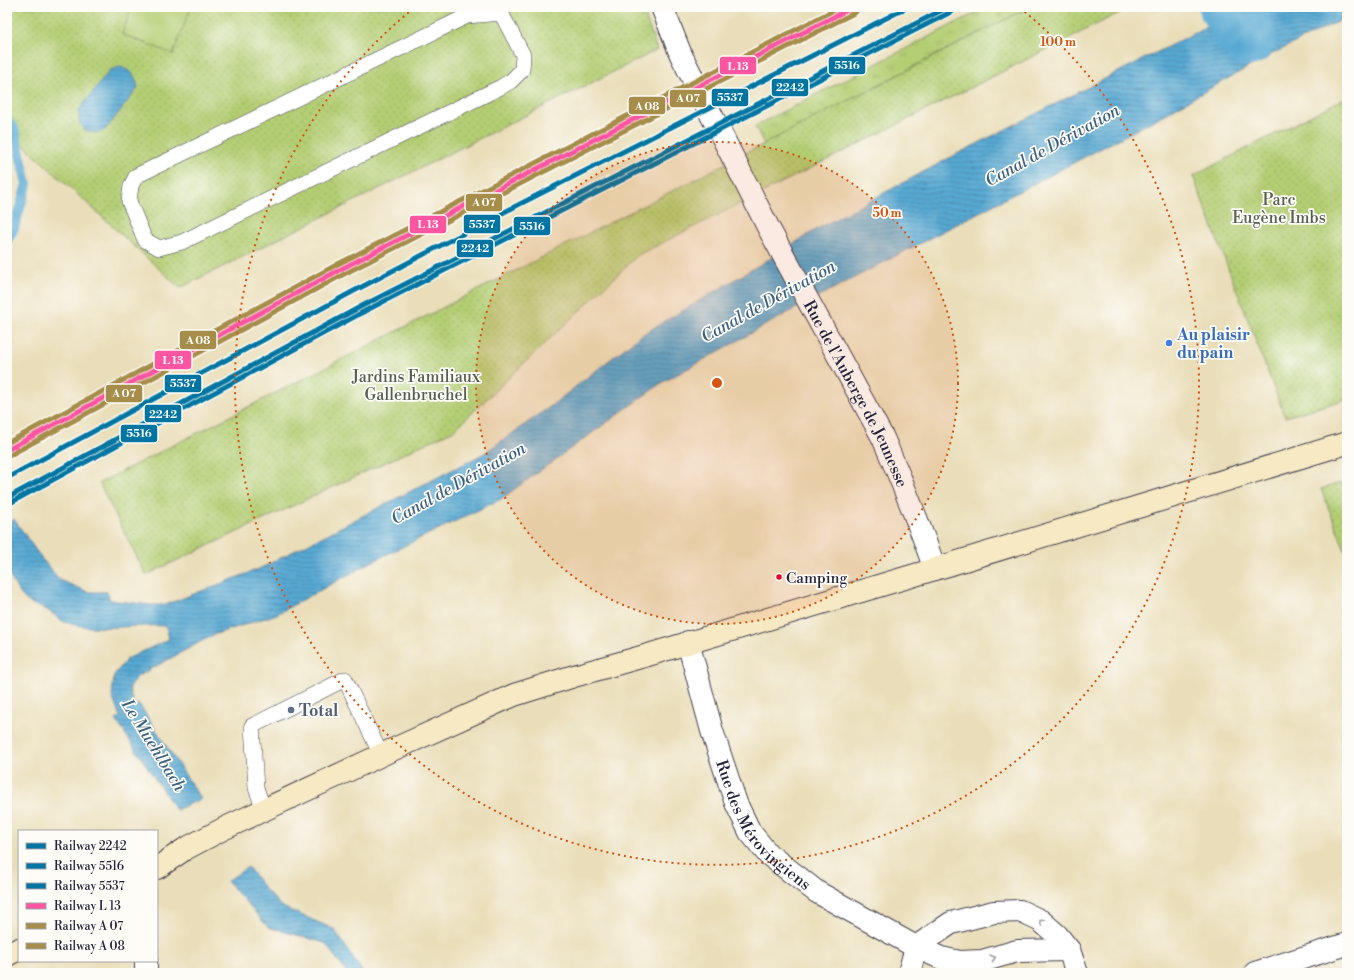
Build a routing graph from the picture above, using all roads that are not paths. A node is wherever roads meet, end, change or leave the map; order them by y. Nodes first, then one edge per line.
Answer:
1 (662, 7) edge
2 (503, 10) edge
3 (1347, 443) edge
4 (935, 569) junction
5 (688, 642) junction
6 (381, 755) junction
7 (264, 810) junction
8 (158, 867) edge
9 (1347, 944) edge
10 (916, 947) junction
11 (18, 949) edge
12 (1069, 950) junction
13 (7, 955) edge
14 (146, 962) edge
15 (146, 973) edge
16 (910, 973) edge
17 (1077, 973) edge
18 (1255, 973) edge

1 - 4 street, Rue de l'Auberge de Jeunesse
2 - 2 lane
3 - 4 main road
4 - 5 main road
5 - 6 main road
5 - 10 street, Rue des Mérovingiens
6 - 7 main road
6 - 7 lane
7 - 8 main road
9 - 18 street
10 -> 12 street, Rue des Mérovingiens
12 -> 10 street
10 - 16 street
11 - 13 main road
12 - 17 street
14 - 15 street

